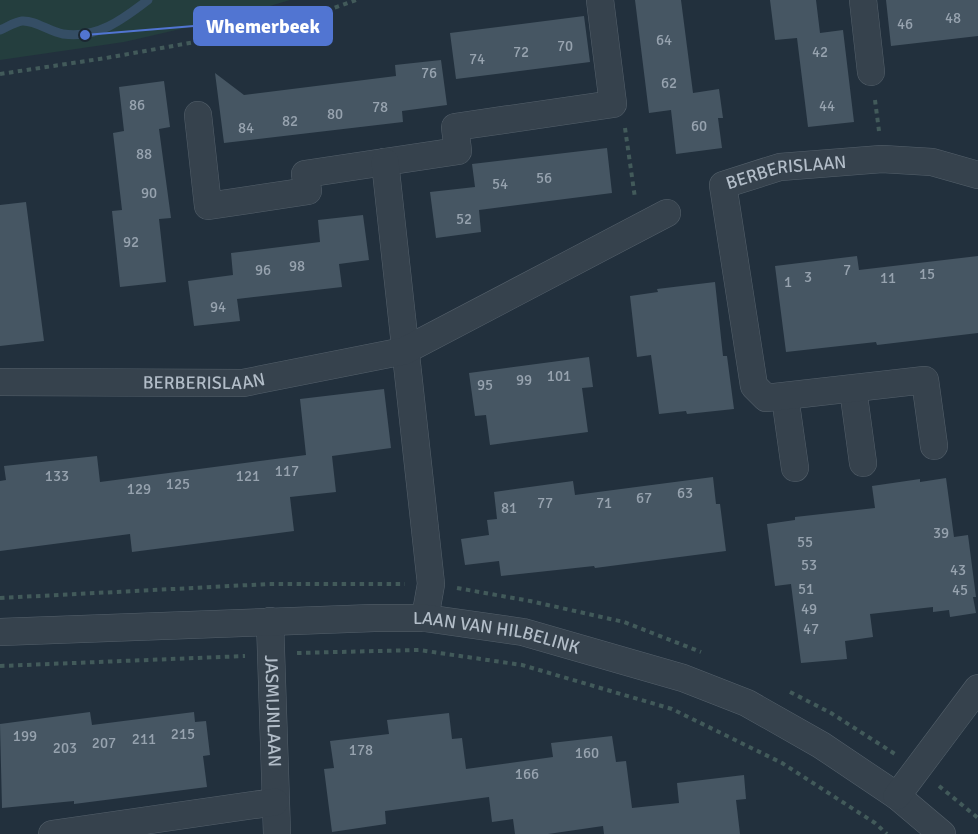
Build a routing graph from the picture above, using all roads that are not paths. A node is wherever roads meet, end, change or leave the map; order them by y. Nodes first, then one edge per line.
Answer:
1 (600, 0) edge
2 (862, 0) edge
3 (871, 72) road end
4 (198, 115) dead end
5 (385, 162) junction
6 (978, 175) edge
7 (667, 213) dead end
8 (404, 351) junction
9 (0, 382) edge
10 (853, 389) junction
11 (785, 397) junction
12 (934, 446) dead end
13 (863, 463) dead end
14 (795, 468) dead end
15 (425, 618) junction
16 (270, 621) junction
17 (0, 632) edge
18 (978, 688) edge
19 (897, 796) junction
20 (275, 802) junction
21 (52, 834) edge
22 (277, 834) edge
23 (942, 834) edge

1 - 5 street
2 - 3 street
4 - 5 street
5 - 8 street
6 - 11 street, BERBERISLAAN
7 - 8 street, BERBERISLAAN
8 - 9 street, BERBERISLAAN
8 - 15 street
10 - 11 street, BERBERISLAAN
10 - 12 street, BERBERISLAAN
10 - 13 street
11 - 14 street
15 - 16 street, LAAN VAN HILBELINK
15 - 19 street, LAAN VAN HILBELINK
16 - 17 street, LAAN VAN HILBELINK
16 - 20 street, JASMIJNLAAN
18 - 19 street
19 - 23 street, LAAN VAN HILBELINK
20 - 21 street
20 - 22 street, JASMIJNLAAN

